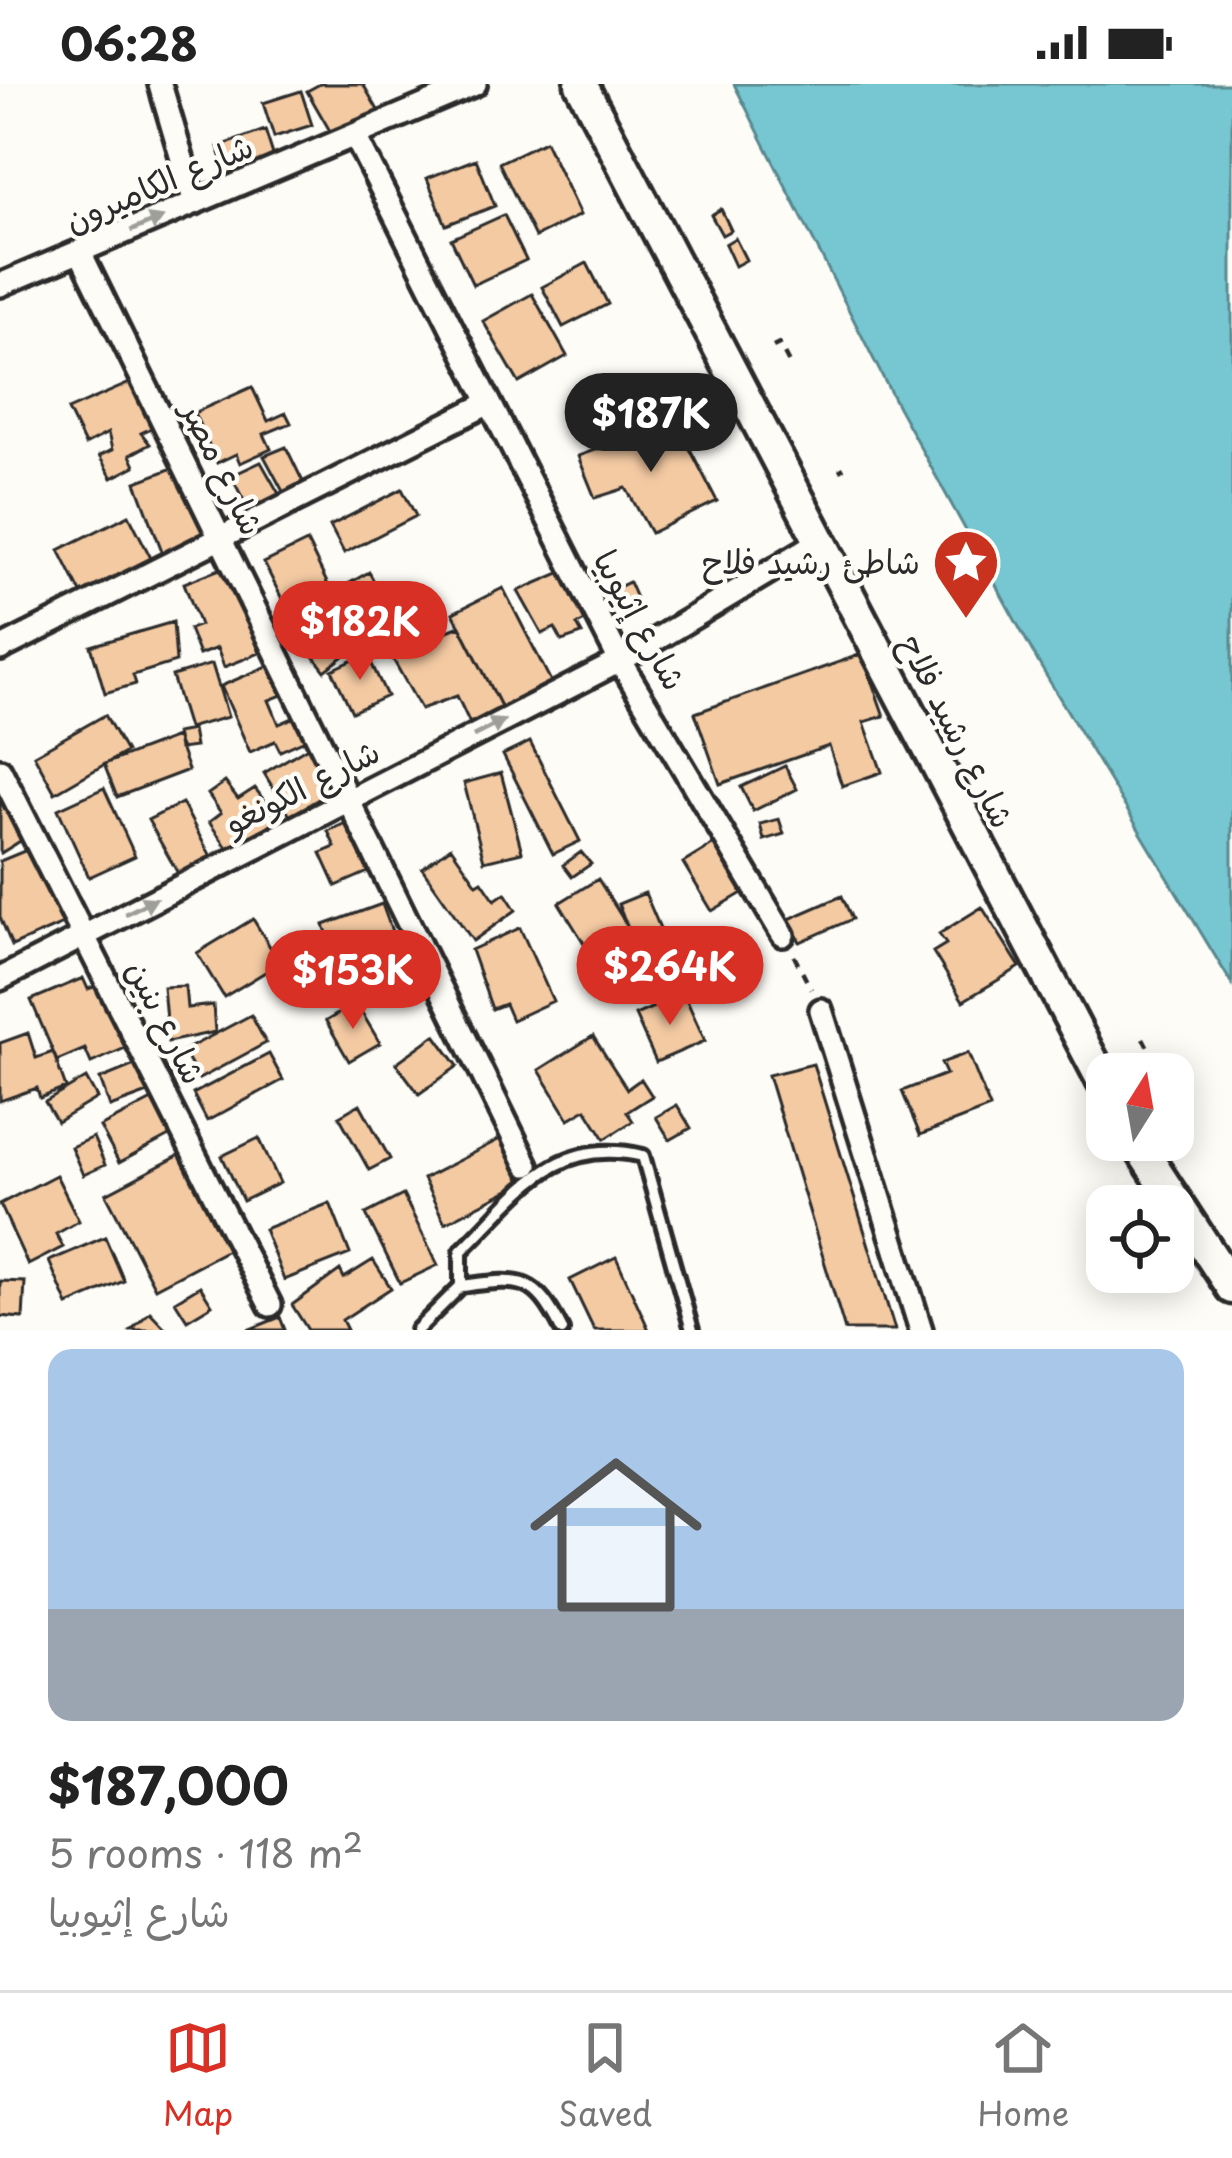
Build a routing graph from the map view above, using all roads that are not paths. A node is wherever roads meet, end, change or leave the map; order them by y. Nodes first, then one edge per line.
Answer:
1 (160, 84) edge
2 (475, 84) edge
3 (581, 84) edge
4 (355, 136) junction
5 (195, 203) junction
6 (80, 252) junction
7 (0, 285) edge
8 (489, 403) junction
9 (221, 538) junction
10 (820, 542) junction
11 (0, 649) edge
12 (620, 661) junction
13 (0, 770) edge
14 (349, 800) junction
15 (85, 934) junction
16 (783, 935) road end
17 (0, 979) edge
18 (821, 1010) road end
19 (1088, 1053) edge
20 (1149, 1161) edge
21 (527, 1165) dead end
22 (461, 1286) junction
23 (1232, 1288) edge
24 (270, 1305) dead end
25 (417, 1330) edge
26 (562, 1330) edge
27 (692, 1330) edge
28 (921, 1330) edge

1 - 5 street
2 - 4 street, شارع الكاميرون
3 - 10 street, شارع رشيد فلاح
4 - 5 street, شارع الكاميرون
4 - 8 street, شارع إثيوبيا
6 -> 5 street, شارع الكاميرون
6 - 7 street, شارع الكاميرون
6 - 9 street, شارع مصر
8 - 9 street
8 - 12 street, شارع إثيوبيا
9 - 11 street
9 - 14 street, شارع مصر
10 - 12 street, شارع الكونغو
10 - 19 street, شارع رشيد فلاح
14 -> 12 street, شارع الكونغو
12 - 16 street, شارع إثيوبيا
13 - 15 street, شارع بنين
15 -> 14 street, شارع الكونغو
14 - 21 street, شارع مصر
15 - 17 street, شارع الكونغو
15 - 24 street, شارع بنين
18 - 28 street
20 - 23 street
22 - 25 lane
22 - 26 lane
22 - 27 lane

